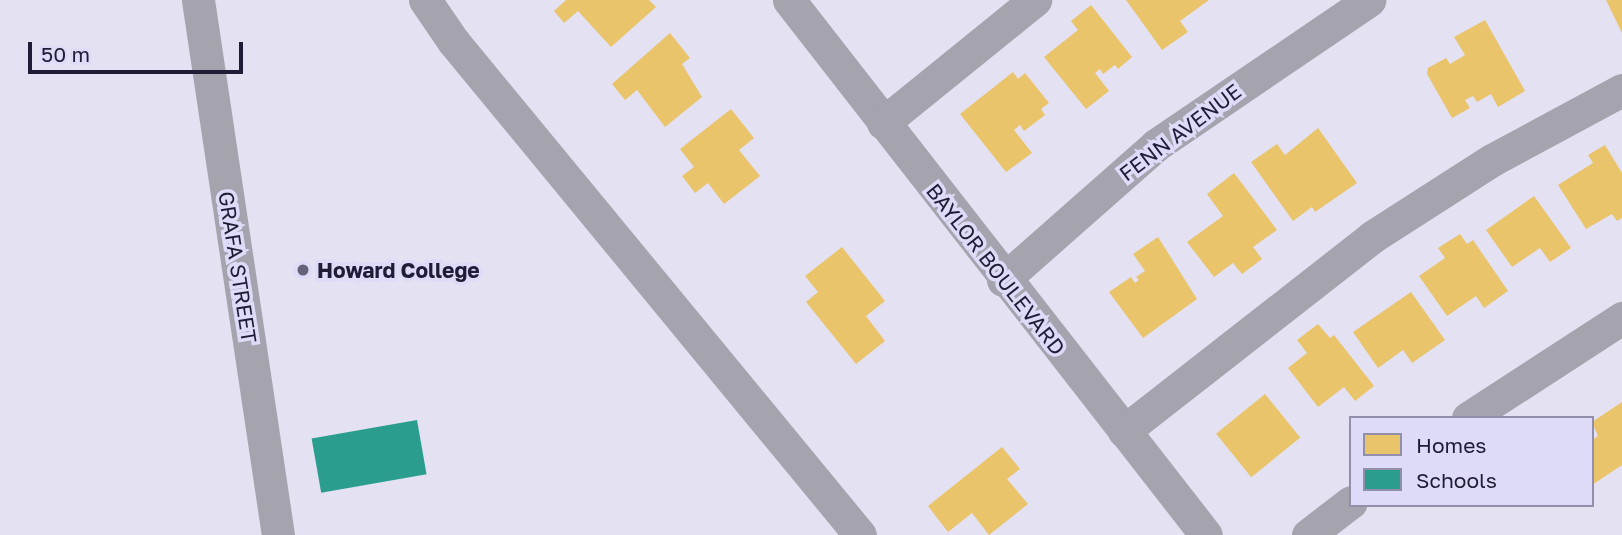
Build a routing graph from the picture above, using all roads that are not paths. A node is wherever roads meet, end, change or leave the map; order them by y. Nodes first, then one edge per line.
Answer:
1 (198, 0) edge
2 (425, 0) edge
3 (789, 0) edge
4 (1035, 0) edge
5 (1369, 0) edge
6 (1622, 90) edge
7 (883, 123) junction
8 (1003, 280) junction
9 (1622, 318) edge
10 (1471, 416) edge
11 (1124, 431) junction
12 (1349, 504) edge
13 (278, 535) edge
14 (860, 535) edge
15 (1206, 535) edge
16 (1308, 535) edge

1 - 13 street, GRAFA STREET
2 - 14 street
3 - 7 street, BAYLOR BOULEVARD
4 - 7 street
5 - 8 street, FENN AVENUE
6 - 11 street
7 - 8 street, BAYLOR BOULEVARD
8 - 11 street, BAYLOR BOULEVARD
9 - 10 street
11 - 15 street, BAYLOR BOULEVARD
12 - 16 street

